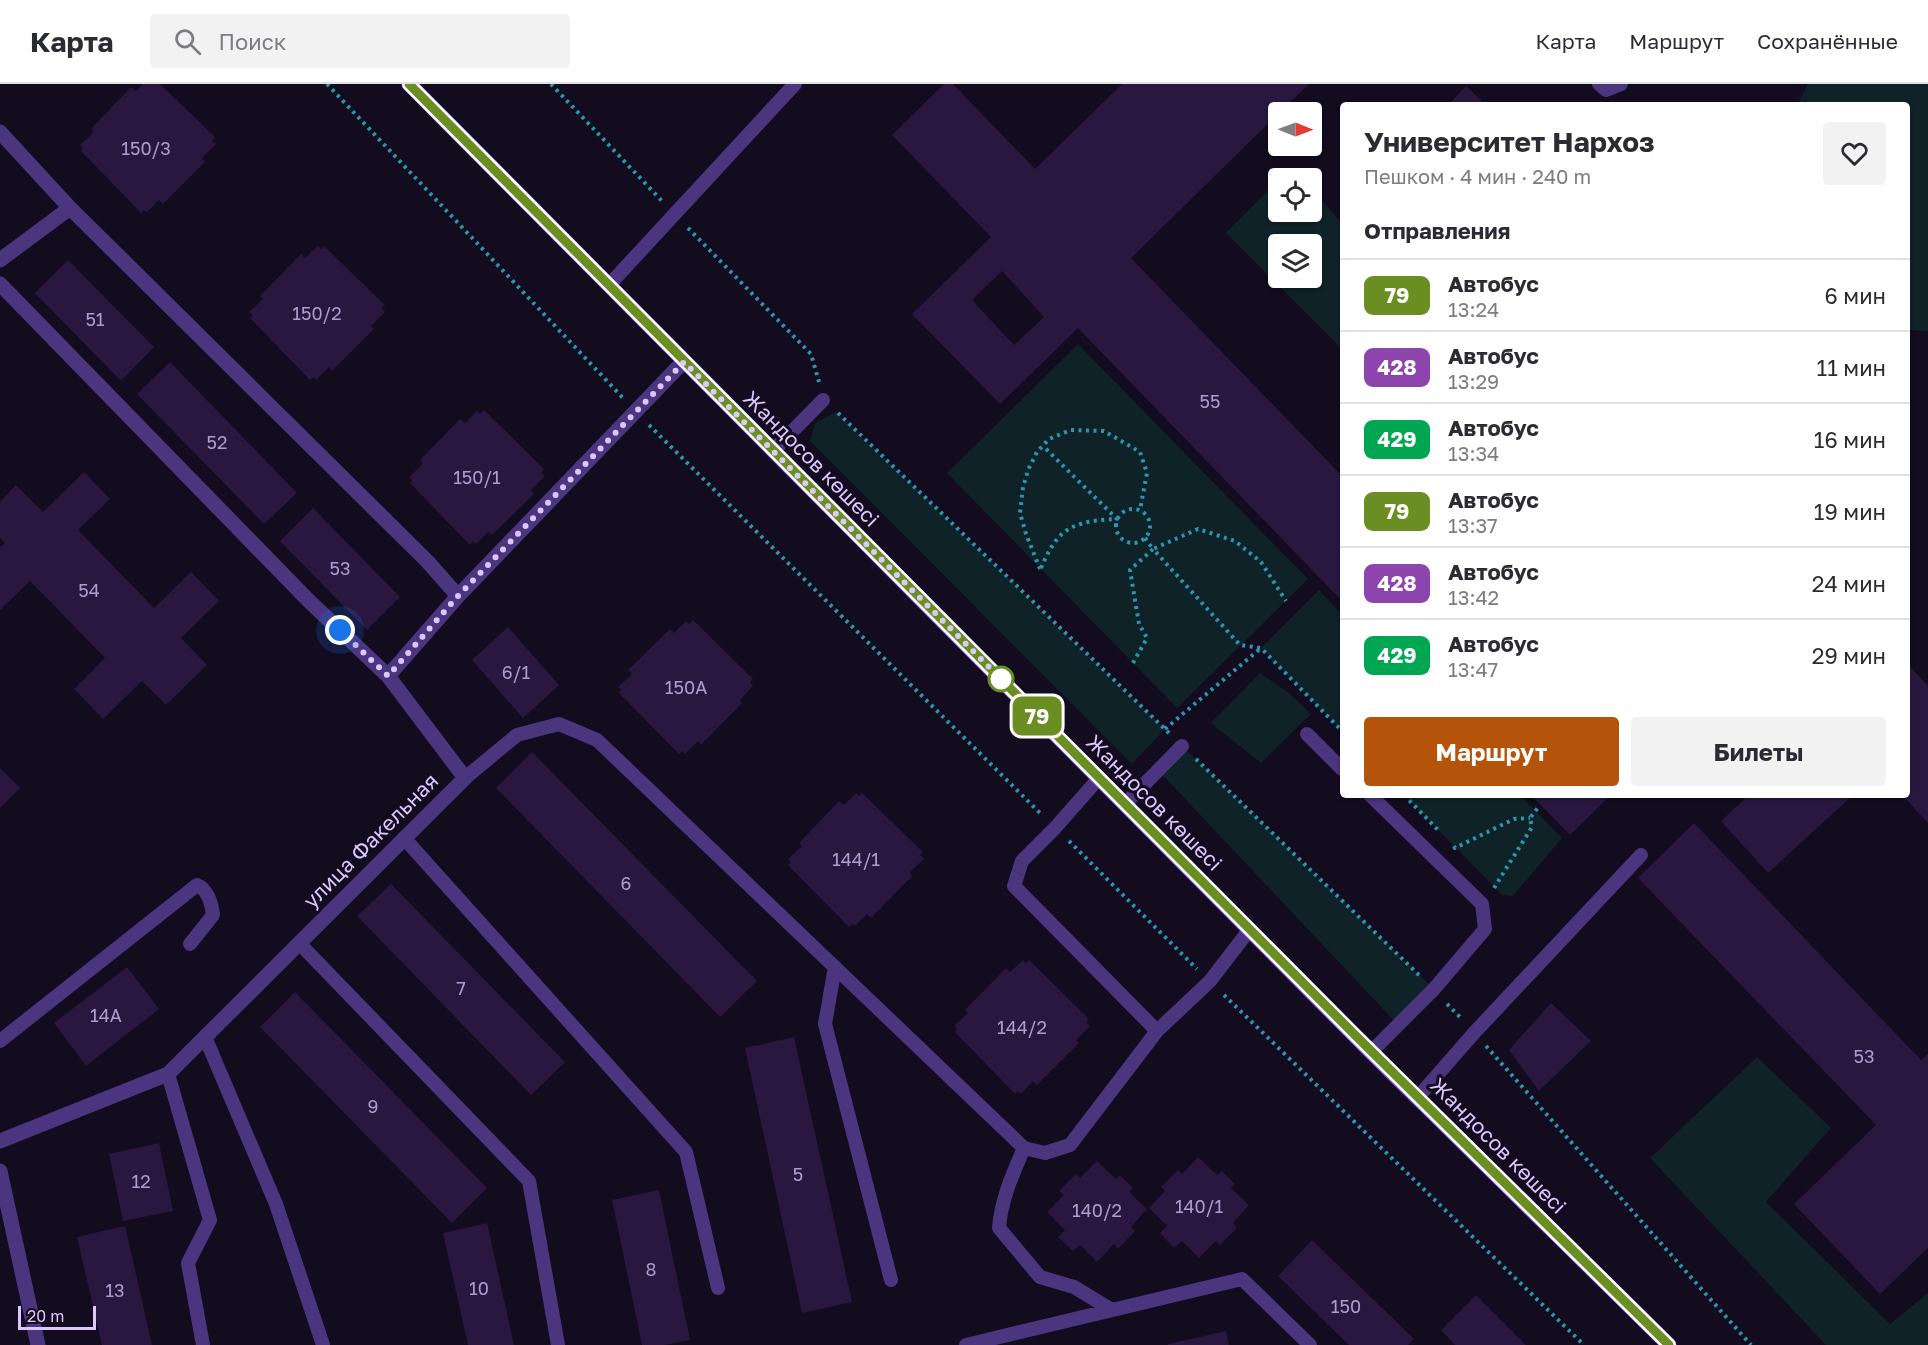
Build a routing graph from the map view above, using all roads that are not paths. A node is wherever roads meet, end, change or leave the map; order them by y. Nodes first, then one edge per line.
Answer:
1 (409, 84) edge
2 (795, 84) edge
3 (1599, 84) edge
4 (1621, 84) edge
5 (0, 132) edge
6 (70, 208) junction
7 (0, 260) edge
8 (0, 284) edge
9 (609, 285) junction
10 (684, 362) junction
11 (823, 400) road end
12 (773, 451) junction
13 (458, 596) junction
14 (388, 676) junction
15 (1307, 734) dead end
16 (1182, 746) road end
17 (1340, 767) edge
18 (465, 778) junction
19 (1099, 778) junction
20 (1373, 798) edge
21 (1125, 804) junction
22 (404, 838) junction
23 (1641, 855) dead end
24 (1250, 929) junction
25 (299, 942) junction
26 (190, 944) dead end
27 (835, 968) junction
28 (1157, 1031) junction
29 (205, 1037) junction
30 (0, 1041) edge
31 (1371, 1052) junction
32 (168, 1074) junction
33 (1418, 1097) junction
34 (0, 1142) edge
35 (1024, 1148) junction
36 (0, 1171) edge
37 (891, 1280) dead end
38 (718, 1288) dead end
39 (1112, 1310) junction
40 (38, 1345) edge
41 (203, 1345) edge
42 (323, 1345) edge
43 (558, 1345) edge
44 (966, 1345) edge
45 (1310, 1345) edge
46 (1669, 1345) edge

1 - 9 main road, Жандосов көшесі
2 - 9 lane
3 - 4 lane
5 - 6 street
6 - 7 street
6 - 13 street
8 - 14 street, улица Факельная
9 - 10 main road, Жандосов көшесі
10 - 12 main road, Жандосов көшесі
10 - 13 street
11 - 12 lane
12 - 19 main road, Жандосов көшесі
13 - 14 street
14 - 18 street, улица Факельная
15 - 17 lane
16 - 21 lane
18 - 22 street, улица Факельная
18 - 27 lane
19 - 21 main road, Жандосов көшесі
19 - 28 lane
20 - 31 lane
21 - 24 main road, Жандосов көшесі
22 - 25 street, улица Факельная
22 - 38 lane
23 - 33 lane
24 - 28 lane
24 - 31 main road, Жандосов көшесі
25 - 29 street, улица Факельная
25 - 43 lane
26 - 30 lane
27 - 35 lane
27 - 37 lane
28 - 35 lane
29 - 32 street, улица Факельная
29 - 42 lane
31 - 33 main road, Жандосов көшесі
32 - 34 street, улица Факельная
32 - 41 lane
33 - 46 main road, Жандосов көшесі
35 - 39 lane
36 - 40 street
39 - 44 lane
39 - 45 lane

